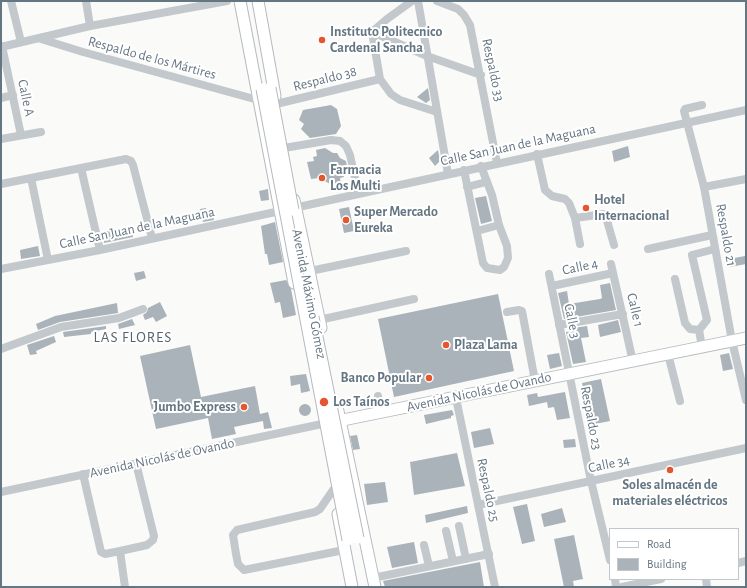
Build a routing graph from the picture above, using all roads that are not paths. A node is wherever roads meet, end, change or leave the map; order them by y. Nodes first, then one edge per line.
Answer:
1 (11, 1) edge
2 (86, 1) edge
3 (227, 1) edge
4 (240, 1) edge
5 (245, 1) edge
6 (254, 1) edge
7 (258, 1) edge
8 (412, 1) edge
9 (418, 1) edge
10 (437, 1) edge
11 (90, 26) junction
12 (372, 32) junction
13 (40, 38) junction
14 (20, 42) junction
15 (2, 47) edge
16 (427, 56) junction
17 (481, 75) junction
18 (380, 79) junction
19 (266, 89) junction
20 (13, 95) junction
21 (1, 98) edge
22 (258, 100) junction
23 (276, 104) junction
24 (702, 106) dead end
25 (746, 110) edge
26 (437, 112) junction
27 (688, 122) junction
28 (41, 132) dead end
29 (21, 135) junction
30 (1, 139) edge
31 (284, 148) junction
32 (540, 154) junction
33 (498, 163) junction
34 (482, 166) junction
35 (81, 168) junction
36 (464, 170) junction
37 (448, 174) junction
38 (31, 178) junction
39 (746, 179) edge
40 (486, 182) junction
41 (1, 184) edge
42 (468, 187) junction
43 (704, 187) junction
44 (358, 192) junction
45 (295, 207) junction
46 (279, 210) junction
47 (576, 218) junction
48 (499, 225) junction
49 (476, 231) junction
50 (712, 235) junction
51 (152, 238) junction
52 (580, 244) dead end
53 (614, 245) dead end
54 (648, 249) dead end
55 (715, 249) junction
56 (100, 250) junction
57 (406, 251) dead end
58 (48, 260) junction
59 (611, 264) dead end
60 (1, 269) edge
61 (315, 270) dead end
62 (613, 273) junction
63 (549, 274) dead end
64 (676, 279) dead end
65 (552, 286) junction
66 (414, 300) dead end
67 (143, 309) dead end
68 (507, 312) dead end
69 (623, 314) junction
70 (319, 320) junction
71 (559, 325) junction
72 (699, 330) junction
73 (746, 338) edge
74 (732, 341) junction
75 (702, 347) junction
76 (1, 349) edge
77 (668, 354) junction
78 (633, 362) junction
79 (569, 373) junction
80 (535, 381) junction
81 (378, 396) dead end
82 (456, 398) junction
83 (746, 400) edge
84 (680, 401) dead end
85 (381, 413) junction
86 (340, 421) junction
87 (322, 424) junction
88 (746, 448) edge
89 (136, 463) junction
90 (83, 474) junction
91 (591, 481) junction
92 (333, 490) junction
93 (1, 492) edge
94 (478, 505) junction
95 (459, 526) dead end
96 (446, 531) dead end
97 (350, 543) junction
98 (424, 545) dead end
99 (120, 552) junction
100 (488, 554) junction
101 (609, 556) edge
102 (466, 558) junction
103 (453, 561) junction
104 (429, 566) junction
105 (656, 580) edge
106 (372, 584) edge
107 (125, 587) edge
108 (352, 587) edge
109 (358, 587) edge
110 (495, 587) edge
111 (622, 587) edge

1 - 14 street
2 - 11 street
3 - 11 street
4 - 22 main road
5 - 19 main road, Avenida Máximo Gómez
6 - 19 main road, Avenida Máximo Gómez
7 - 23 main road
8 - 12 street
9 - 16 street
10 - 17 street, Respaldo 33
11 - 13 street
12 - 16 street
12 - 18 street
13 - 14 street
13 - 22 street, Respaldo de los Mártires
14 - 15 street
15 - 20 street, Calle A
16 - 17 street
16 - 26 street
17 - 33 street, Respaldo 33
18 - 23 street, Respaldo 38
18 - 26 street
19 - 97 main road, Avenida Máximo Gómez, bridge
20 - 21 street
20 - 29 street, Calle A
22 - 46 main road
23 - 31 main road
24 - 27 street
25 - 27 street, Calle San Juan de la Maguana
26 - 37 street
27 - 32 street, Calle San Juan de la Maguana
27 - 43 street, Respaldo 21
28 - 29 street
29 - 30 street, Calle A
31 - 44 street
31 - 45 main road
32 - 33 street, Calle San Juan de la Maguana
32 - 47 street
33 - 34 street, Calle San Juan de la Maguana
34 - 36 street, Calle San Juan de la Maguana
34 - 40 street
35 - 38 street
35 - 51 street
35 - 56 street
36 - 37 street, Calle San Juan de la Maguana
36 - 42 street
37 - 44 street, Calle San Juan de la Maguana
38 - 41 street
38 - 58 street
39 - 43 street
40 - 42 street
40 - 48 street
42 - 49 street
43 - 50 street, Respaldo 21
44 - 45 street, Calle San Juan de la Maguana
45 - 46 street, Calle San Juan de la Maguana
45 - 70 main road
46 - 51 street, Calle San Juan de la Maguana
46 - 87 main road
47 - 52 street
47 - 53 street
48 - 49 street
48 - 49 street
50 - 54 street
50 - 55 street, Respaldo 21
51 - 56 street, Calle San Juan de la Maguana
55 - 72 street
55 - 74 street, Respaldo 21
56 - 58 street, Calle San Juan de la Maguana
57 - 61 street
58 - 60 street, Calle San Juan de la Maguana
59 - 62 street, Calle 1
62 - 65 street, Calle 4
62 - 69 street, Calle 1
63 - 65 street, Calle 3
64 - 72 street
65 - 71 street, Calle 3
66 - 70 street
67 - 76 street
68 - 80 street
69 - 71 street
69 - 78 street, Calle 1
70 - 86 main road
71 - 79 street, Calle 3
72 - 75 street
73 - 74 main road, Avenida Nicolás de Ovando
74 - 75 main road, Avenida Nicolás de Ovando
74 - 83 street, Respaldo 21
75 - 77 main road, Avenida Nicolás de Ovando
77 - 78 main road, Avenida Nicolás de Ovando
77 - 84 street
78 - 79 main road, Avenida Nicolás de Ovando
79 - 80 main road, Avenida Nicolás de Ovando
79 - 91 street, Respaldo 23
80 - 82 main road, Avenida Nicolás de Ovando
81 - 85 street
82 - 85 main road, Avenida Nicolás de Ovando
82 - 94 street, Respaldo 25
85 - 86 main road, Avenida Nicolás de Ovando
86 - 87 main road, Avenida Nicolás de Ovando
86 - 106 main road
87 - 89 street, Avenida Nicolás de Ovando
87 - 92 main road
88 - 91 street, Calle 34
89 - 90 street, Avenida Nicolás de Ovando
89 - 99 street
90 - 93 street, Avenida Nicolás de Ovando
90 - 99 street
91 - 94 street, Calle 34
91 - 101 street, Respaldo 23
92 - 97 main road
92 - 97 street
94 - 100 street, Respaldo 25
95 - 102 street
96 - 103 street
97 - 106 main road, Avenida Máximo Gómez
97 - 108 main road
97 - 109 main road, Avenida Máximo Gómez
98 - 104 street
99 - 107 street
100 - 102 street
100 - 110 street, Respaldo 25
102 - 103 street
103 - 104 street
104 - 106 street
105 - 111 street

